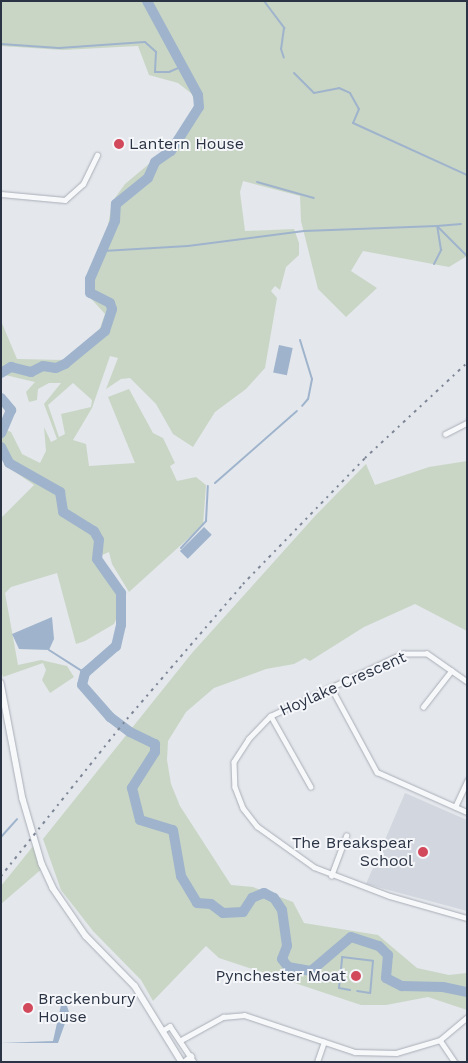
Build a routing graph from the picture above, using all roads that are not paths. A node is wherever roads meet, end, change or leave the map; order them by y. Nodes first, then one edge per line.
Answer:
1 (97, 155) dead end
2 (1, 194) edge
3 (467, 423) edge
4 (445, 434) dead end
5 (451, 671) junction
6 (1, 682) edge
7 (467, 682) edge
8 (331, 687) junction
9 (423, 707) dead end
10 (271, 716) junction
11 (467, 781) edge
12 (311, 787) dead end
13 (456, 807) junction
14 (467, 812) edge
15 (346, 836) dead end
16 (331, 876) junction
17 (467, 918) edge
18 (467, 1017) edge
19 (162, 1031) junction
20 (182, 1040) junction
21 (440, 1040) junction
22 (324, 1042) junction
23 (193, 1059) edge
24 (183, 1062) edge
25 (317, 1062) edge
26 (455, 1062) edge

1 - 2 street
3 - 4 street
5 - 7 street, Hoylake Crescent
5 - 8 street, Hoylake Crescent
5 - 9 street
6 - 19 street
8 - 10 street, Hoylake Crescent
8 - 13 street
10 - 12 street
10 - 16 street, Hoylake Crescent
11 - 13 street
13 - 14 street
15 - 16 street
16 - 17 street, Hoylake Crescent
18 - 21 street
19 - 20 street
19 - 24 street
20 - 22 street
20 - 23 street
21 - 22 street
21 - 26 street
22 - 25 street
23 - 24 street

